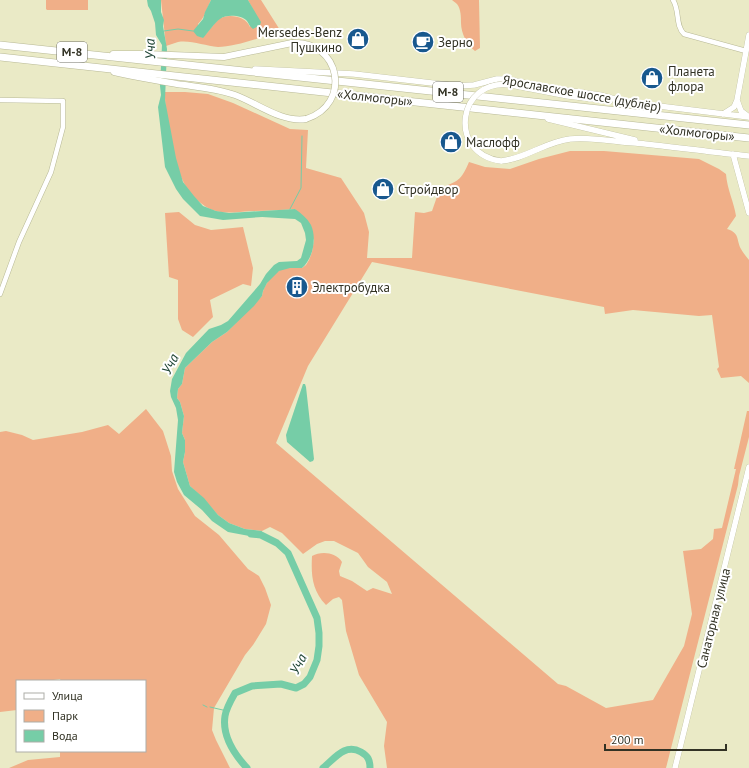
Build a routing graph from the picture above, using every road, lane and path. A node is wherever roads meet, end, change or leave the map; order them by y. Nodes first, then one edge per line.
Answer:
1 (673, 0) edge
2 (749, 35) edge
3 (0, 44) edge
4 (746, 51) junction
5 (144, 57) junction
6 (0, 58) edge
7 (224, 68) junction
8 (142, 75) junction
9 (0, 100) edge
10 (737, 100) junction
11 (626, 102) junction
12 (518, 112) junction
13 (723, 114) junction
14 (749, 117) edge
15 (749, 125) edge
16 (749, 138) edge
17 (659, 145) junction
18 (733, 154) junction
19 (749, 156) edge
20 (749, 213) edge
21 (0, 294) edge
22 (749, 467) edge
23 (675, 768) edge

1 - 4 street
2 - 4 street
3 - 5 highway, «Холмогоры» / М-8
4 - 10 street
5 - 7 highway, «Холмогоры» / М-8
5 - 8 main road, bridge
6 - 8 highway, «Холмогоры» / М-8
7 - 11 street, Ярославское шоссе (дублёр)
7 - 15 highway, «Холмогоры» / М-8
8 - 12 highway, «Холмогоры» / М-8
9 - 21 street
10 - 13 street
10 - 14 street
11 - 13 street, Ярославское шоссе (дублёр)
11 - 17 street, bridge
12 - 16 highway, «Холмогоры» / М-8
12 - 17 street
13 - 14 street, Ярославское шоссе (дублёр)
17 - 18 street
18 - 19 street
18 - 20 street
22 - 23 street, Санаторная улица

